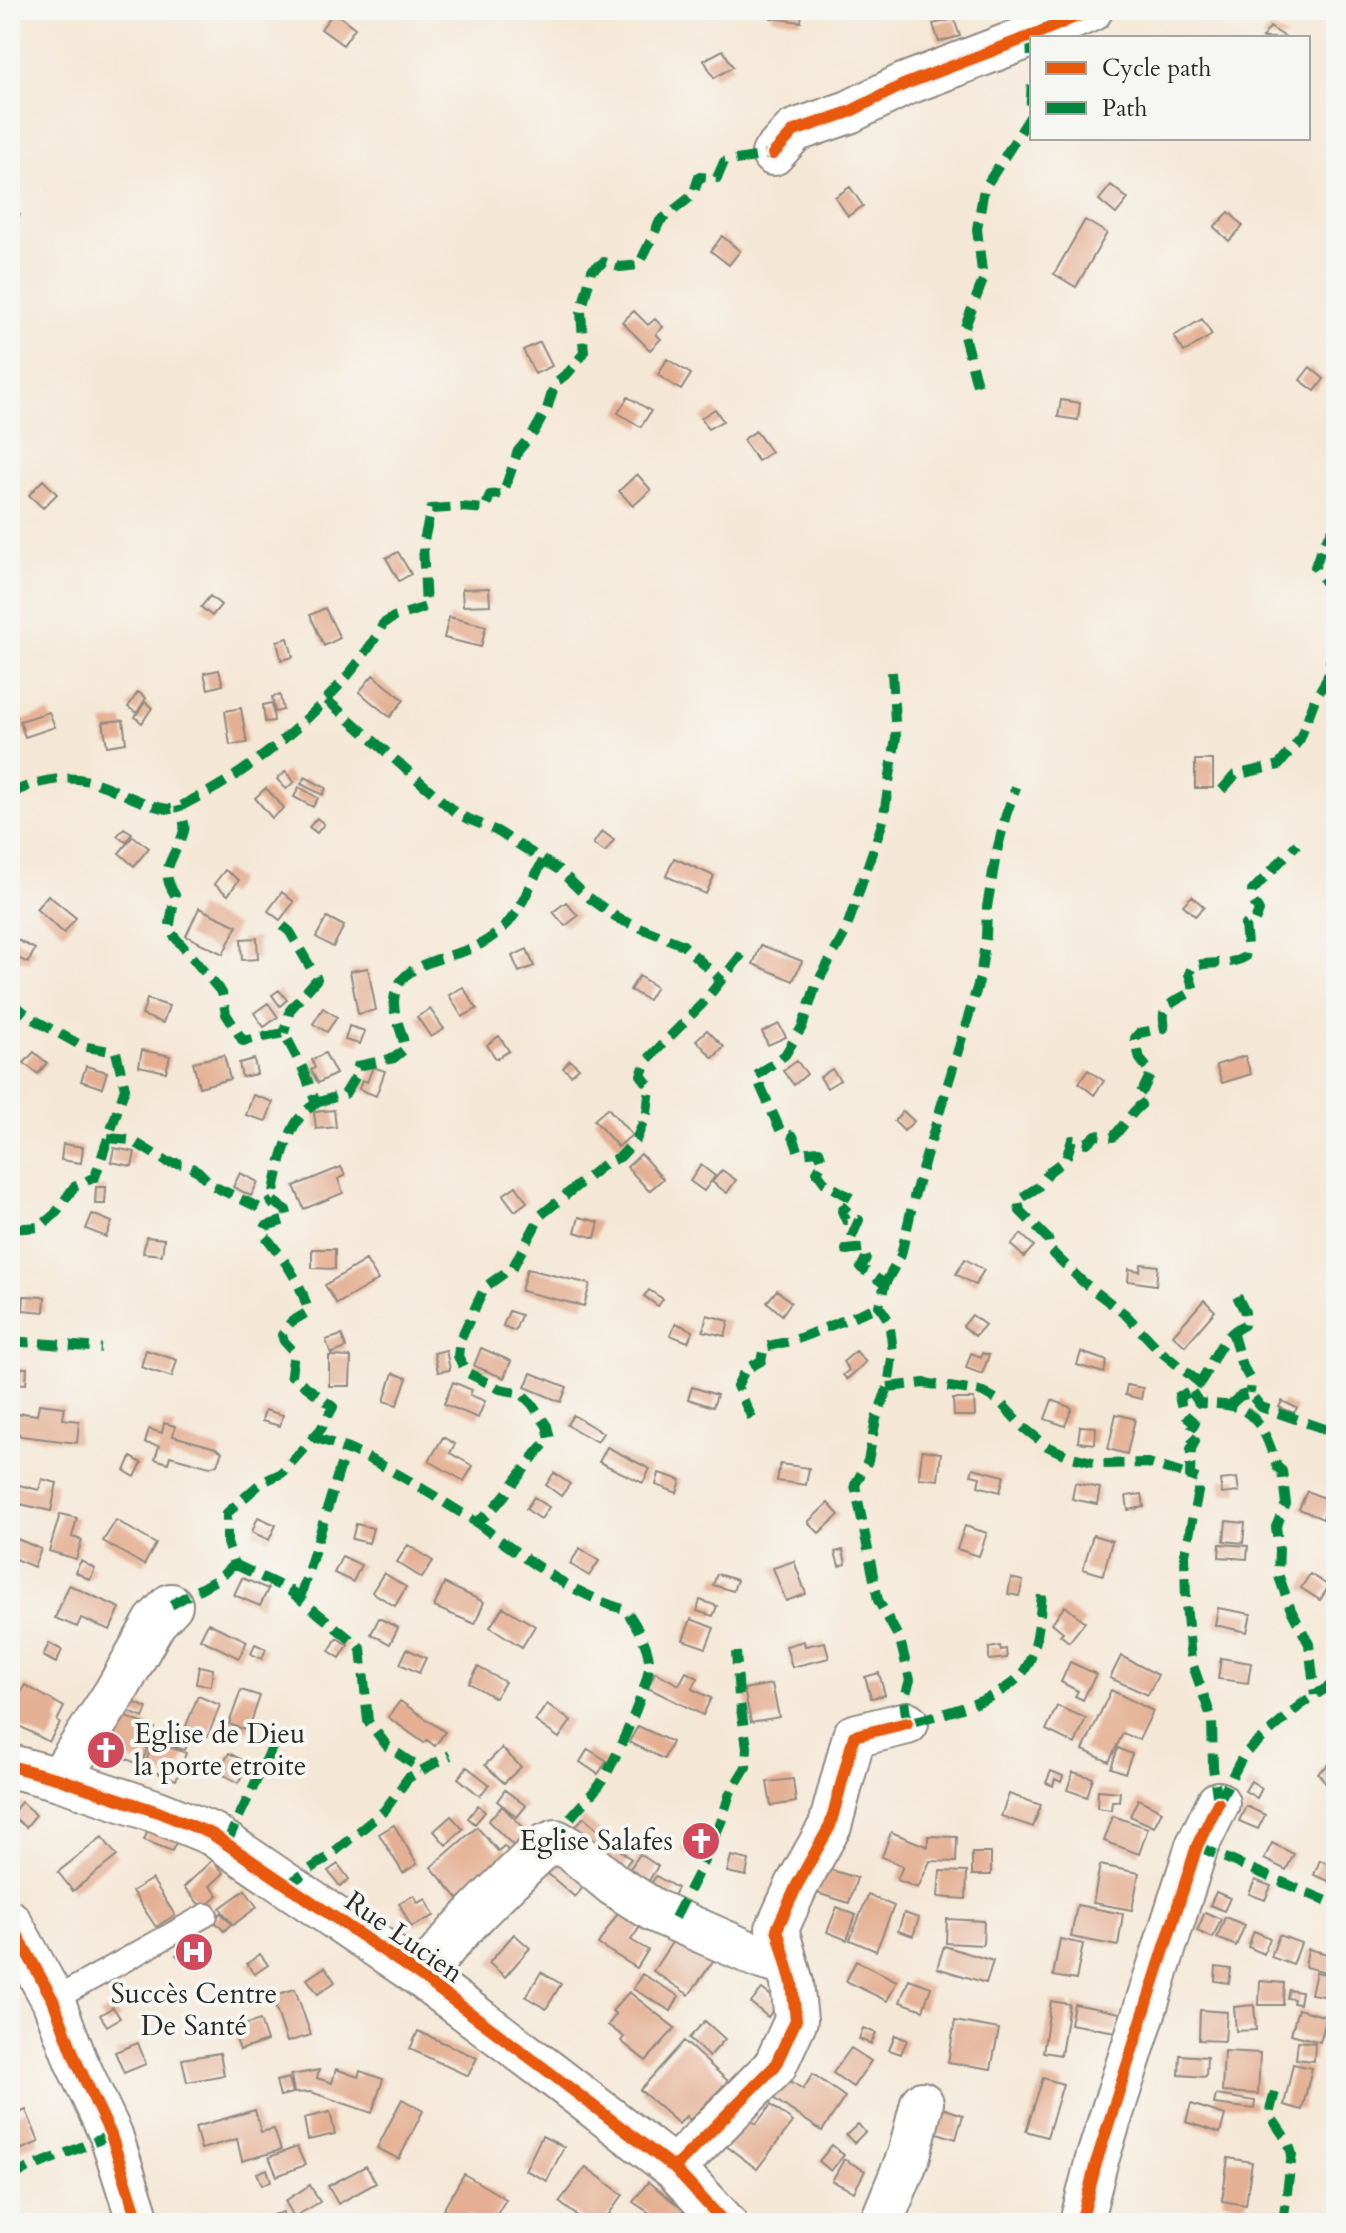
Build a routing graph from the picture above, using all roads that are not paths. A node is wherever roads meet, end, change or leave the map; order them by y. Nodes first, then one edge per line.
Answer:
1 (1091, 10) edge
2 (1029, 23) edge
3 (773, 154) dead end
4 (171, 1605) dead end
5 (907, 1723) dead end
6 (10, 1766) edge
7 (59, 1779) junction
8 (1218, 1803) dead end
9 (206, 1915) dead end
10 (10, 1922) edge
11 (787, 1965) junction
12 (422, 1977) junction
13 (53, 2000) junction
14 (922, 2103) dead end
15 (674, 2168) junction
16 (139, 2223) edge
17 (725, 2223) edge
18 (881, 2223) edge
19 (1081, 2223) edge

1 - 2 street
2 - 3 street
4 - 7 street
5 - 11 street
6 - 7 street, Rue Lucien
7 - 12 street, Rue Lucien
8 - 19 street
9 - 13 lane
10 - 13 street
11 - 12 street
11 - 15 street
12 - 15 street, Rue Lucien
13 - 16 street
14 - 18 street
15 - 17 street, Rue Lucien

